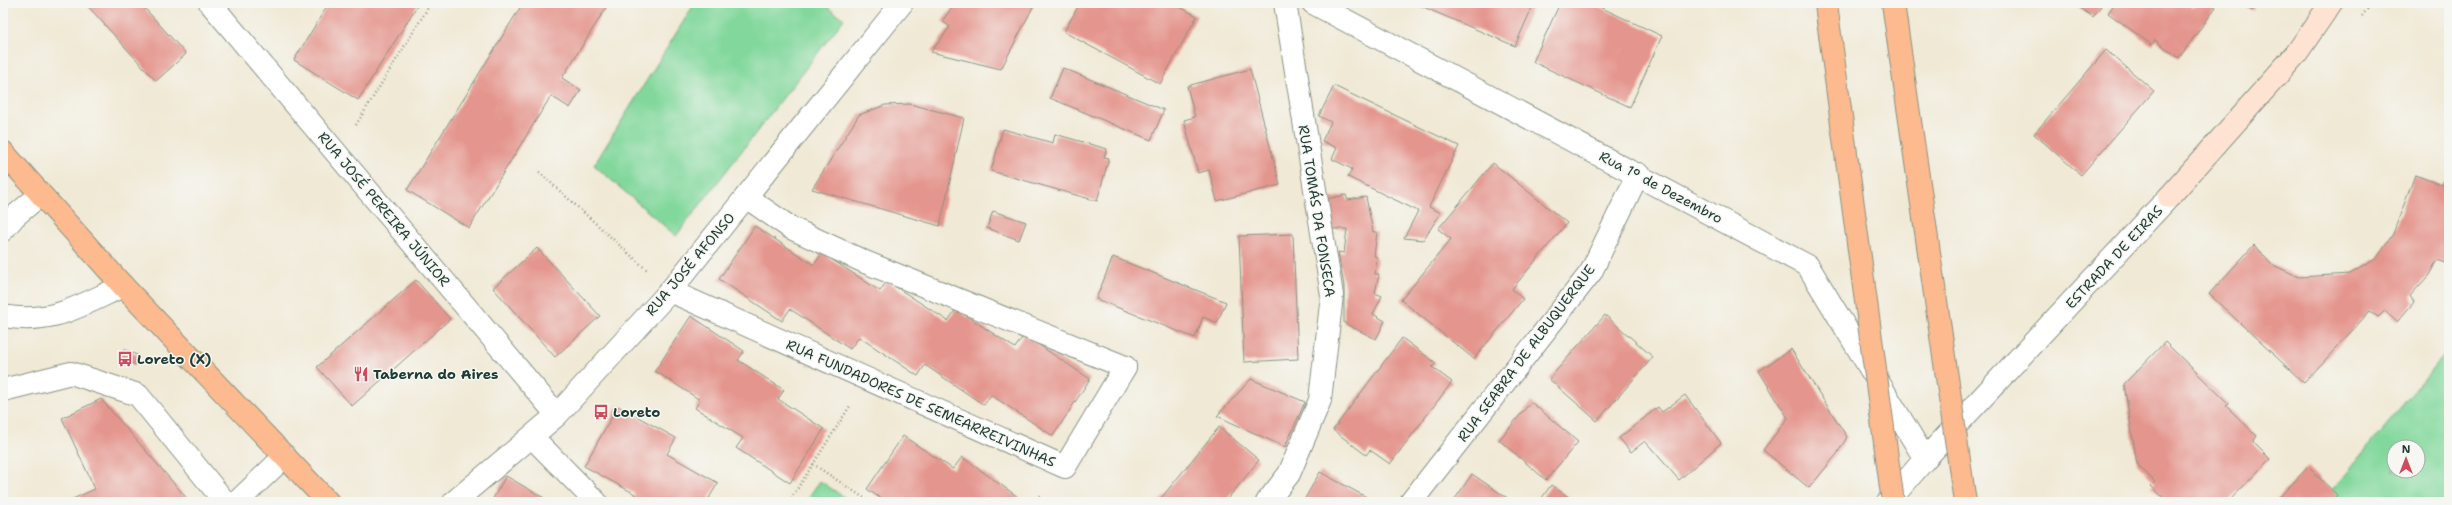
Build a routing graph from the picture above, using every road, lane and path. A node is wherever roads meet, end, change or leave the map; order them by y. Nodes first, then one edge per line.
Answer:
1 (210, 3) edge
2 (431, 3) edge
3 (902, 3) edge
4 (1285, 3) edge
5 (1314, 3) edge
6 (1893, 3) edge
7 (2331, 3) edge
8 (1827, 11) edge
9 (3, 152) edge
10 (337, 154) junction
11 (539, 172) dead end
12 (1638, 174) junction
13 (40, 195) junction
14 (746, 197) junction
15 (3, 230) edge
16 (122, 286) junction
17 (670, 291) junction
18 (3, 316) edge
19 (868, 379) junction
20 (3, 390) edge
21 (557, 415) junction
22 (533, 438) junction
23 (285, 456) junction
24 (1924, 459) junction
25 (813, 464) junction
26 (226, 502) edge
27 (237, 502) edge
28 (328, 502) edge
29 (454, 502) edge
30 (596, 502) edge
31 (789, 502) edge
32 (870, 502) edge
33 (1267, 502) edge
34 (1411, 502) edge
35 (1888, 502) edge
36 (1892, 502) edge
37 (1965, 502) edge

1 - 10 street, RUA JOSÉ PEREIRA JÚNIOR
2 - 10 path
3 - 14 street, RUA JOSÉ AFONSO
4 - 33 street, RUA TOMÁS DA FONSECA
5 - 12 street, Rua 1º de Dezembro
6 - 37 main road, bridge
7 - 24 street, ESTRADA DE EIRAS
8 - 36 main road, bridge
9 - 13 main road
10 - 21 street, RUA JOSÉ PEREIRA JÚNIOR
11 - 17 path
12 - 24 street, Rua 1º de Dezembro
12 - 34 street, RUA SEABRA DE ALBUQUERQUE
13 - 15 street
13 - 16 main road
14 - 17 street, RUA JOSÉ AFONSO
14 - 19 street, RUA FUNDADORES DE SEMEARREIVINHAS
16 - 18 street
16 - 23 main road
17 - 19 street, RUA FUNDADORES DE SEMEARREIVINHAS
17 - 21 street, RUA JOSÉ AFONSO
19 - 25 path
20 - 26 street
21 - 22 street, RUA JOSÉ AFONSO
22 - 29 street, RUA JOSÉ AFONSO
22 - 30 street
23 - 27 street
23 - 28 main road
24 - 35 street, ESTRADA DE EIRAS
25 - 31 path
25 - 32 path

